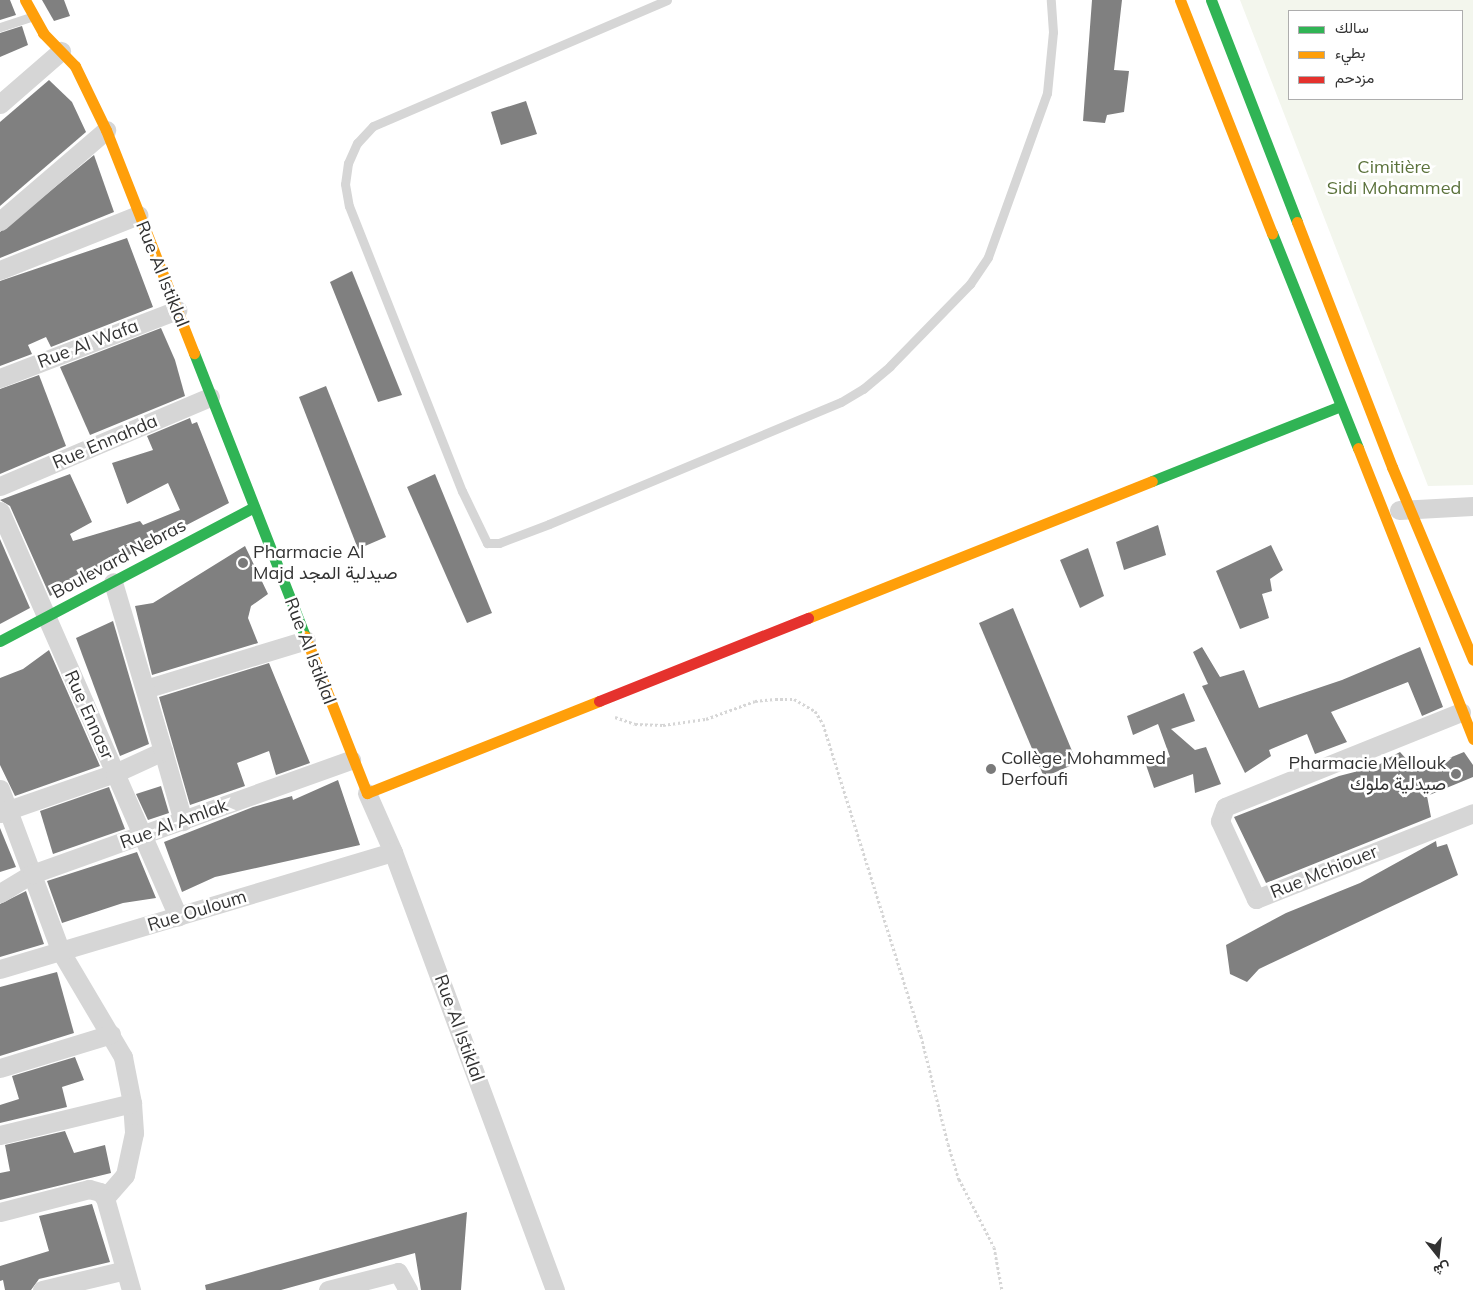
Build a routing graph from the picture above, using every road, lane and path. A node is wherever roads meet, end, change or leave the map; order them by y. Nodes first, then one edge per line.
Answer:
1 (25, 0) edge
2 (667, 0) edge
3 (1051, 0) edge
4 (1180, 0) edge
5 (1211, 0) edge
6 (32, 16) junction
7 (0, 27) edge
8 (1211, 40) junction
9 (60, 51) junction
10 (0, 104) edge
11 (106, 130) junction
12 (138, 215) junction
13 (0, 221) edge
14 (0, 270) edge
15 (177, 310) junction
16 (0, 378) edge
17 (210, 397) junction
18 (1340, 406) junction
19 (0, 486) edge
20 (1473, 506) edge
21 (254, 507) junction
22 (1409, 507) junction
23 (0, 511) edge
24 (1383, 514) junction
25 (113, 582) junction
26 (46, 617) junction
27 (306, 640) junction
28 (0, 641) edge
29 (1473, 660) edge
30 (145, 690) junction
31 (584, 706) junction
32 (1461, 712) junction
33 (1473, 739) edge
34 (163, 751) junction
35 (351, 760) junction
36 (114, 773) junction
37 (0, 789) edge
38 (367, 793) junction
39 (4, 812) edge
40 (1473, 814) edge
41 (183, 821) junction
42 (142, 836) junction
43 (393, 852) junction
44 (32, 874) junction
45 (0, 893) edge
46 (178, 918) junction
47 (61, 952) junction
48 (0, 969) edge
49 (111, 1034) junction
50 (0, 1068) edge
51 (132, 1103) junction
52 (0, 1135) edge
53 (106, 1198) junction
54 (0, 1212) edge
55 (124, 1270) junction
56 (42, 1290) edge
57 (131, 1290) edge
58 (328, 1290) edge
59 (408, 1290) edge
60 (555, 1290) edge
61 (1002, 1290) edge

1 - 6 street, Rue Al Istiklal
2 - 3 lane
4 - 8 street
5 - 8 street
6 - 7 lane
6 - 9 street, Rue Al Istiklal
8 - 18 street
8 - 22 street
9 - 10 street
9 - 11 street, Rue Al Istiklal
11 - 12 street, Rue Al Istiklal
11 - 13 street
12 - 14 street
12 - 15 street, Rue Al Istiklal
15 - 16 street, Rue Al Wafa
15 - 17 street, Rue Al Istiklal
17 - 19 street, Rue Ennahda
17 - 21 street, Rue Al Istiklal
18 - 24 street
18 - 31 street
20 - 22 street
21 - 25 street, Boulevard Nebras
21 - 27 street, Rue Al Istiklal
22 - 24 street
22 - 29 street
23 - 26 street, Rue Ennasr
24 - 32 street
25 - 26 street, Boulevard Nebras
25 - 30 street
26 - 28 street, Boulevard Nebras
26 - 36 street, Rue Ennasr
27 - 30 street
27 - 35 street, Rue Al Istiklal
30 - 34 street
31 - 38 street
31 - 61 path
32 - 33 street
32 - 40 street, Rue Mchiouer
34 - 36 street
34 - 41 street
35 - 38 street, Rue Al Istiklal
35 - 41 street, Rue Al Amlak
36 - 39 street
36 - 42 street, Rue Ennasr
37 - 39 street
38 - 43 street, Rue Al Istiklal
39 - 44 street
41 - 42 street, Rue Al Amlak
42 - 44 street, Rue Al Amlak
42 - 46 street, Rue Ennasr
43 - 46 street, Rue Ouloum
43 - 60 street, Rue Al Istiklal
44 - 45 street, Rue Al Amlak
44 - 47 street
46 - 47 street, Rue Ouloum
47 - 48 street, Rue Ouloum
47 - 49 street
49 - 50 street
49 - 51 street
51 - 52 street
51 - 53 street
53 - 54 street
53 - 55 street
55 - 56 street
55 - 57 street
58 - 59 street

